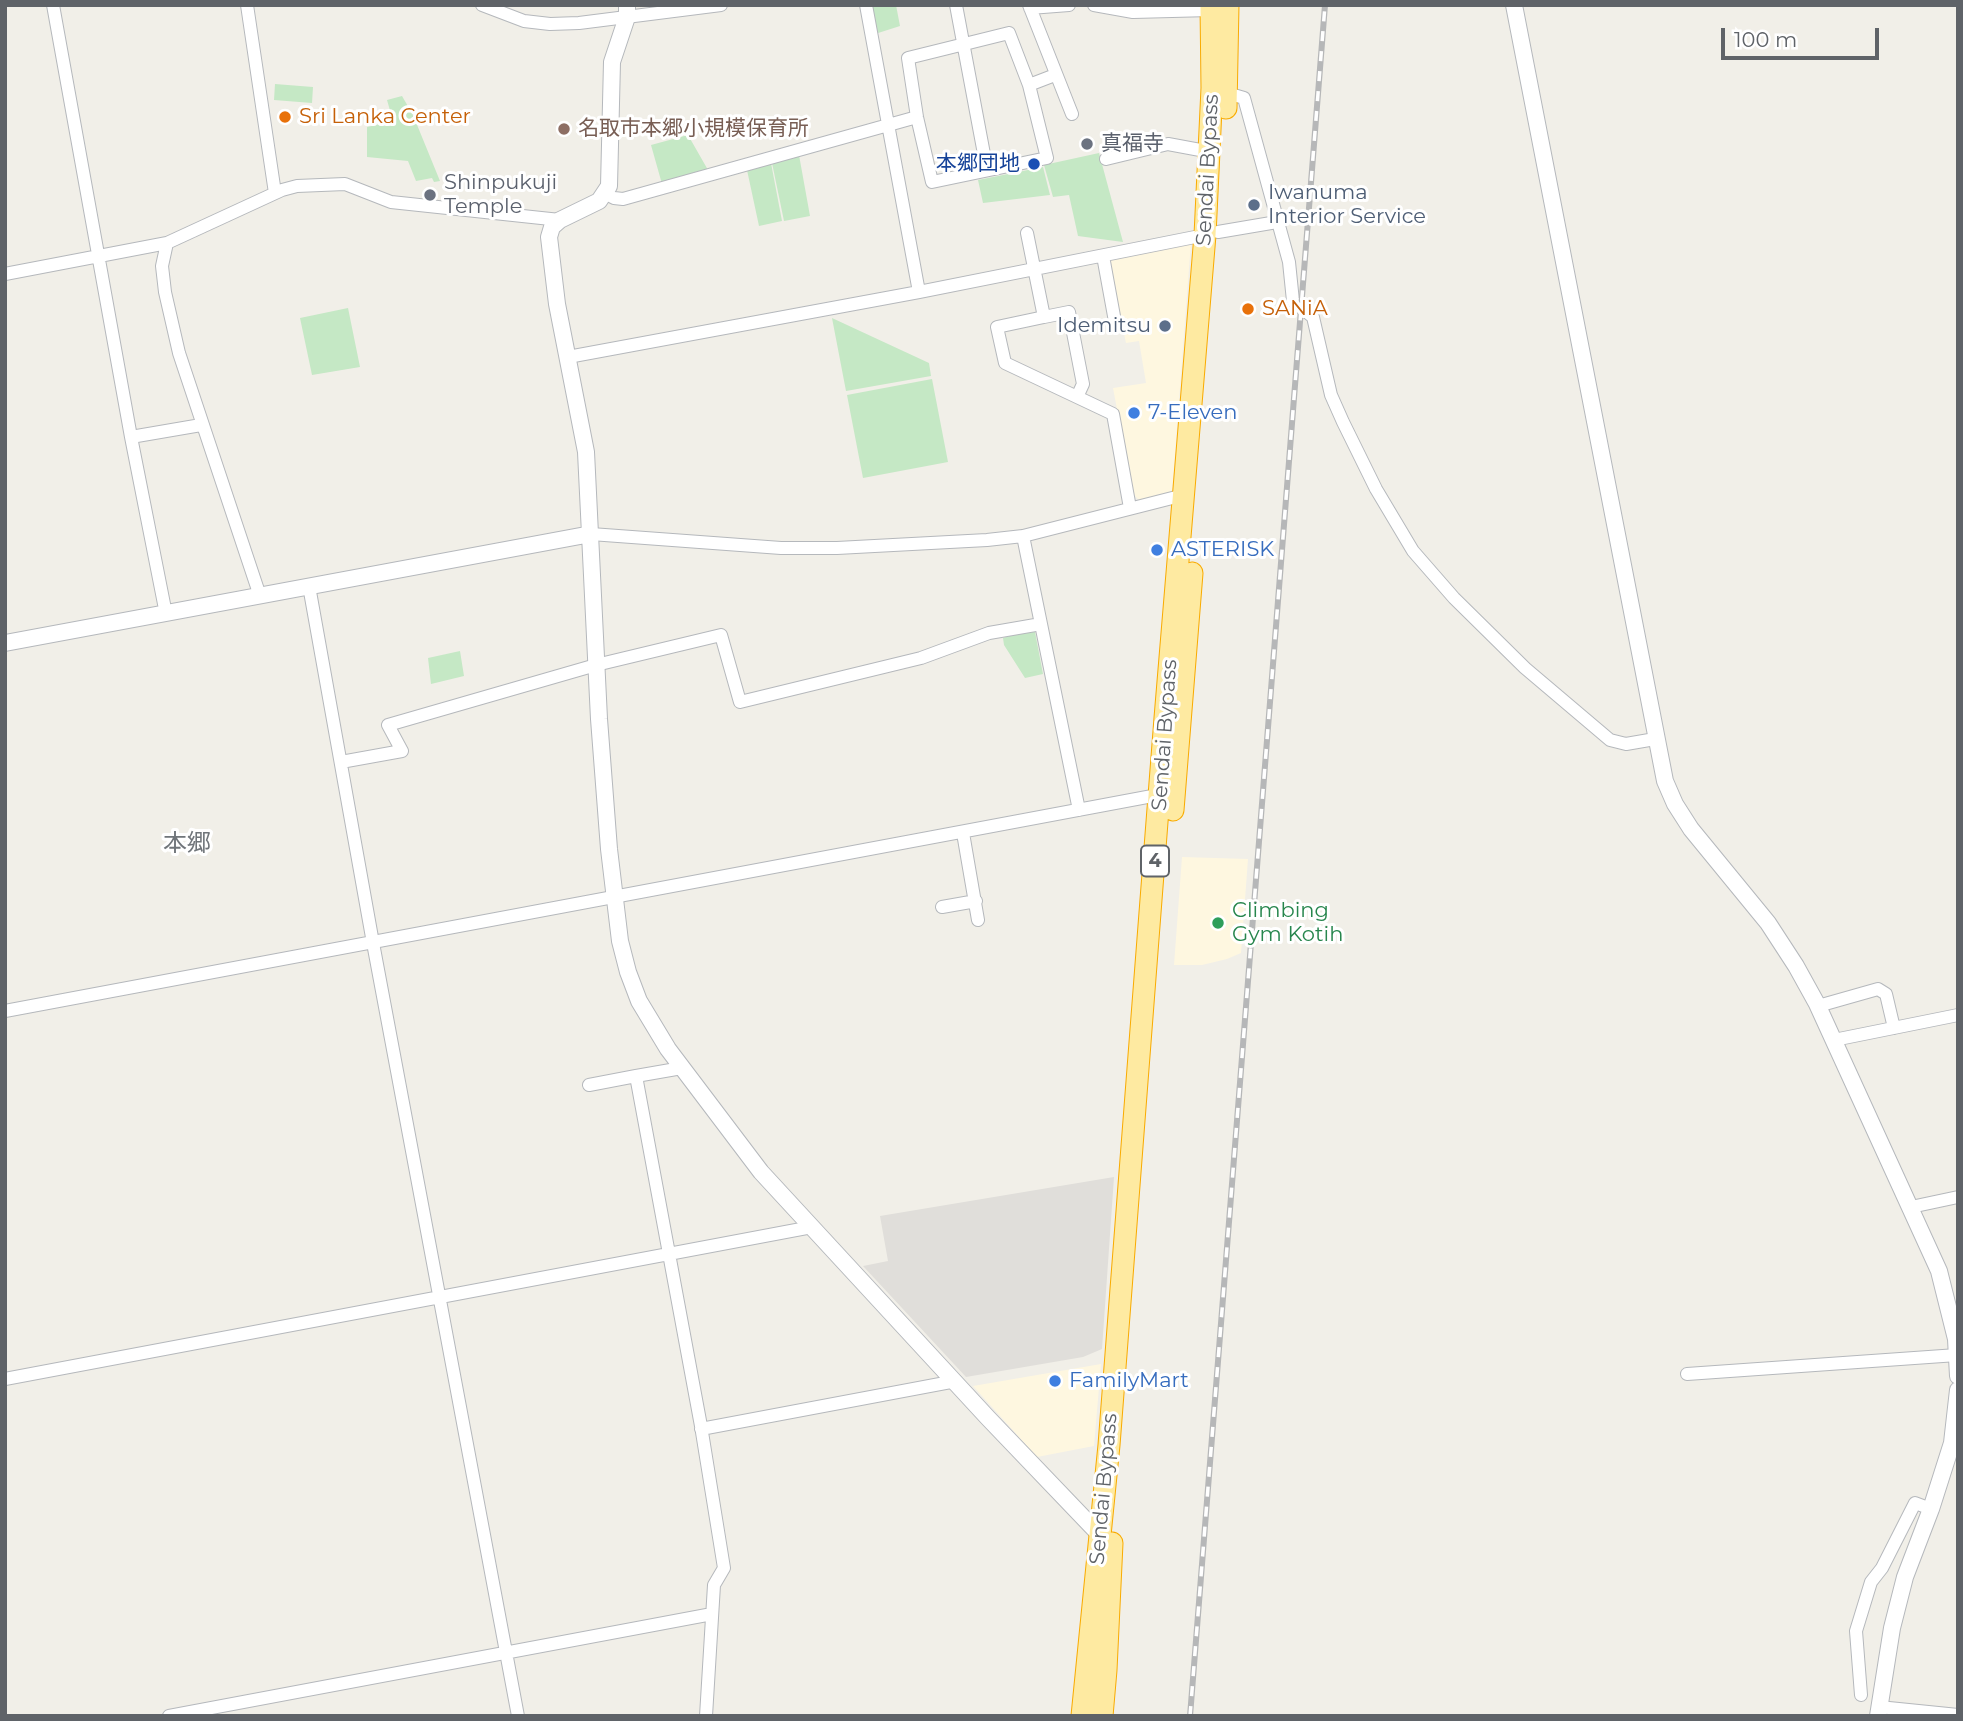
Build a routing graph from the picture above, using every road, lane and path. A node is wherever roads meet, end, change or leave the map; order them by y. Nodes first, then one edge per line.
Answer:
1 (53, 5) edge
2 (247, 5) edge
3 (482, 5) edge
4 (721, 5) edge
5 (866, 5) edge
6 (956, 5) edge
7 (1069, 5) edge
8 (1094, 5) edge
9 (1514, 5) edge
10 (1029, 7) edge
11 (1216, 7) edge
12 (627, 11) edge
13 (963, 43) junction
14 (1055, 75) junction
15 (1029, 85) junction
16 (1227, 93) junction
17 (1072, 114) dead end
18 (917, 117) junction
19 (889, 124) junction
20 (1211, 152) junction
21 (1106, 159) dead end
22 (987, 170) junction
23 (275, 193) junction
24 (606, 194) junction
25 (560, 220) junction
26 (1277, 222) junction
27 (1027, 233) dead end
28 (1212, 233) junction
29 (167, 243) junction
30 (99, 256) junction
31 (1103, 256) junction
32 (1036, 269) junction
33 (5, 274) edge
34 (919, 292) junction
35 (1044, 317) junction
36 (1116, 327) dead end
37 (568, 357) junction
38 (1077, 397) junction
39 (201, 425) junction
40 (131, 437) junction
41 (1184, 495) junction
42 (1130, 508) junction
43 (591, 534) junction
44 (1023, 536) junction
45 (309, 586) junction
46 (260, 596) junction
47 (166, 614) junction
48 (1041, 624) junction
49 (5, 643) edge
50 (596, 666) junction
51 (1656, 739) junction
52 (341, 762) junction
53 (1167, 794) junction
54 (1079, 810) junction
55 (963, 833) junction
56 (614, 897) junction
57 (976, 901) junction
58 (942, 907) dead end
59 (978, 920) dead end
60 (373, 943) junction
61 (1818, 1006) junction
62 (5, 1011) edge
63 (1958, 1015) edge
64 (1894, 1028) junction
65 (1834, 1040) junction
66 (682, 1068) junction
67 (636, 1076) junction
68 (589, 1086) dead end
69 (1958, 1197) edge
70 (1911, 1207) junction
71 (812, 1227) junction
72 (669, 1253) junction
73 (440, 1298) junction
74 (1957, 1354) edge
75 (1687, 1374) dead end
76 (1958, 1376) edge
77 (5, 1379) edge
78 (956, 1381) junction
79 (1958, 1390) edge
80 (701, 1429) junction
81 (1931, 1509) junction
82 (1100, 1535) junction
83 (1882, 1568) junction
84 (1905, 1577) junction
85 (712, 1614) junction
86 (506, 1653) junction
87 (1861, 1695) dead end
88 (1878, 1712) edge
89 (1958, 1715) edge
90 (169, 1716) edge
91 (518, 1716) edge
92 (706, 1716) edge
93 (1082, 1716) edge
94 (1102, 1716) edge

1 - 30 street
2 - 23 street
3 - 12 street
4 - 12 street
5 - 19 street
6 - 13 street
7 - 10 street
8 - 11 street
9 - 51 street
10 - 14 street
11 - 16 highway, Sendai Bypass / 4
11 - 20 highway, Sendai Bypass / 4
12 - 24 street
13 - 15 street
13 - 18 street
13 - 22 street
14 - 15 street
14 - 17 street
15 - 22 street
16 - 26 street
16 - 28 highway, Sendai Bypass / 4
18 - 19 street
18 - 22 street
19 - 24 street
19 - 34 street
20 - 21 street
20 - 28 highway, Sendai Bypass / 4
23 - 25 street
23 - 29 street
24 - 25 street
25 - 37 street
26 - 28 street
26 - 51 street
27 - 32 street
28 - 31 street
28 - 41 highway, Sendai Bypass / 4
28 - 53 highway, Sendai Bypass / 4
29 - 30 street
29 - 39 street
30 - 33 street
30 - 40 street
31 - 32 street
31 - 36 street
32 - 34 street
32 - 35 street
34 - 37 street
35 - 38 street
35 - 38 street
37 - 43 street
38 - 42 street
39 - 40 street
39 - 46 street
40 - 47 street
41 - 42 street
41 - 53 highway, Sendai Bypass / 4
42 - 44 street
43 - 44 street
43 - 45 street
43 - 50 street
44 - 48 street
45 - 46 street
45 - 52 street
46 - 47 street
47 - 49 street
48 - 50 street
48 - 54 street
50 - 52 street
50 - 56 street
51 - 61 street
52 - 60 street
53 - 54 street
53 - 82 highway, Sendai Bypass / 4
53 - 94 highway, Sendai Bypass / 4
54 - 55 street
55 - 56 street
55 - 57 street
56 - 60 street
56 - 66 street
57 - 58 street
57 - 59 street
60 - 62 street
60 - 73 street
61 - 64 street
61 - 65 street
63 - 64 street
64 - 65 street
65 - 70 street
66 - 67 street
66 - 71 street
67 - 68 street
67 - 72 street
69 - 70 street
70 - 74 street
71 - 72 street
71 - 78 street
72 - 73 street
72 - 80 street
73 - 77 street
73 - 86 street
74 - 75 street
74 - 76 street
78 - 80 street
78 - 82 street
79 - 81 street
80 - 85 street
81 - 83 street
81 - 84 street
82 - 93 highway, Sendai Bypass / 4
83 - 84 street
83 - 87 street
84 - 88 street
85 - 86 street
85 - 92 street
86 - 90 street
86 - 91 street
88 - 89 street

